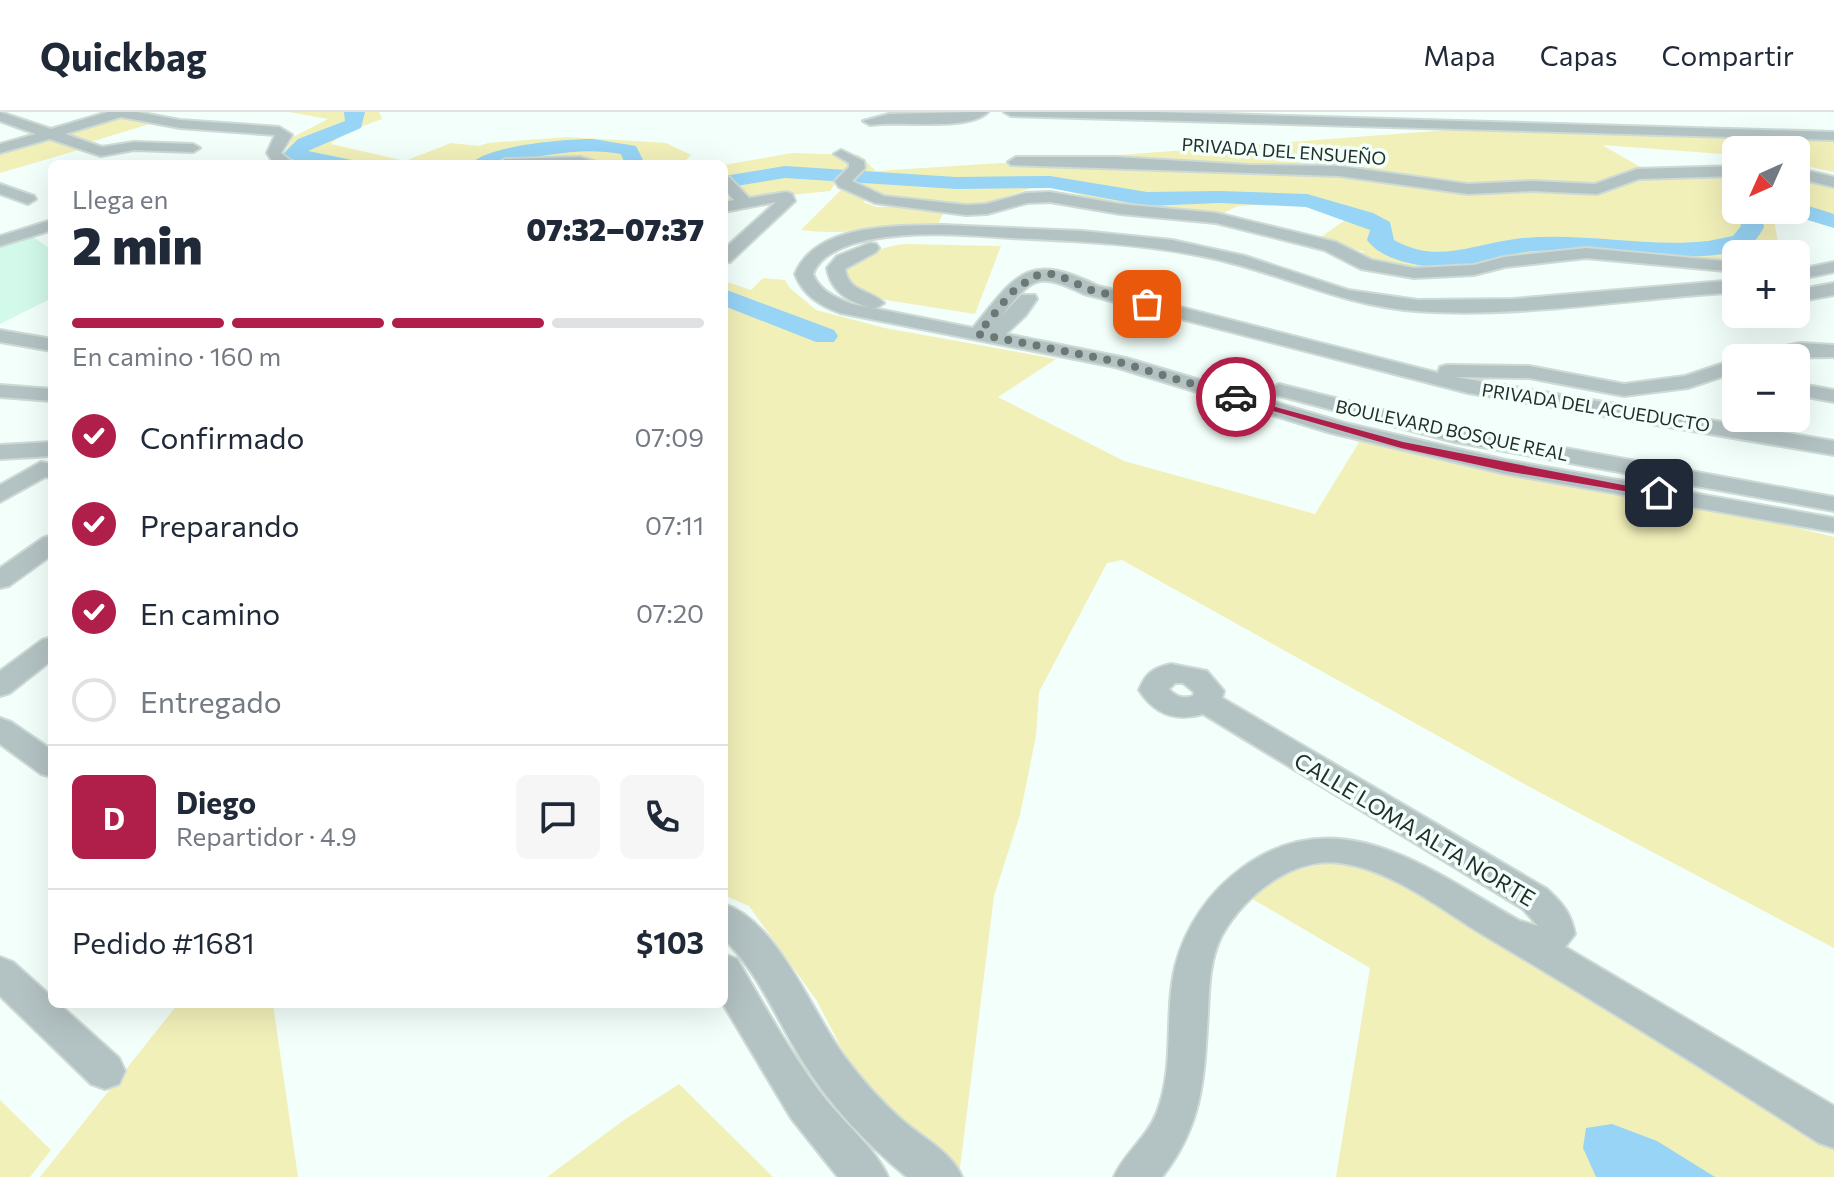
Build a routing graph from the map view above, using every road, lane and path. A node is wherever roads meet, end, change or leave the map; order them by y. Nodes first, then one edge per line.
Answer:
1 (981, 112) edge
2 (1011, 112) edge
3 (1023, 112) edge
4 (117, 113) edge
5 (0, 116) edge
6 (1275, 116) edge
7 (1532, 119) edge
8 (860, 123) dead end
9 (180, 124) junction
10 (223, 127) junction
11 (48, 135) junction
12 (1834, 136) edge
13 (0, 149) edge
14 (841, 154) dead end
15 (190, 155) edge
16 (96, 158) edge
17 (277, 160) edge
18 (1016, 162) dead end
19 (1722, 171) edge
20 (1810, 172) edge
21 (1834, 174) edge
22 (1810, 175) edge
23 (1834, 182) edge
24 (728, 184) edge
25 (0, 189) edge
26 (28, 199) dead end
27 (746, 204) junction
28 (728, 206) edge
29 (48, 226) edge
30 (1048, 239) junction
31 (0, 241) edge
32 (728, 254) edge
33 (1667, 262) junction
34 (1701, 266) junction
35 (1722, 267) edge
36 (1834, 267) edge
37 (1810, 272) edge
38 (1722, 276) edge
39 (1722, 287) edge
40 (1834, 289) edge
41 (1713, 290) junction
42 (1810, 293) edge
43 (1722, 300) edge
44 (1588, 305) junction
45 (991, 329) junction
46 (0, 336) edge
47 (48, 344) edge
48 (1810, 350) edge
49 (1834, 351) edge
50 (1407, 371) junction
51 (1722, 374) edge
52 (0, 391) edge
53 (1810, 392) edge
54 (48, 395) edge
55 (1834, 396) edge
56 (1834, 448) edge
57 (2, 452) edge
58 (48, 463) edge
59 (0, 495) edge
60 (1834, 504) edge
61 (1834, 525) edge
62 (48, 546) edge
63 (0, 580) edge
64 (48, 649) edge
65 (0, 686) edge
66 (1206, 702) dead end
67 (0, 729) edge
68 (48, 763) edge
69 (728, 921) edge
70 (1498, 926) junction
71 (0, 973) edge
72 (728, 977) edge
73 (105, 1071) dead end
74 (1834, 1129) edge
75 (867, 1177) edge
76 (941, 1177) edge
77 (1135, 1177) edge

1 - 8 street
2 - 3 street
3 - 6 street
4 - 9 street
4 - 11 street
5 - 11 street
6 - 7 street
7 - 12 street
9 - 10 street
9 - 15 street
10 - 15 street
10 - 17 street
11 - 13 street
11 - 16 street
14 - 33 street
15 - 16 street
18 - 19 street, PRIVADA DEL ENSUEÑO
20 - 21 street
22 - 23 street
24 - 27 street
25 - 26 street
27 - 28 street
27 - 32 street
29 - 31 street
30 - 44 street, BOULEVARD BOSQUE REAL
30 - 45 street, BOULEVARD BOSQUE REAL
30 - 45 street, BOULEVARD BOSQUE REAL
33 - 34 street
33 - 41 street
34 - 35 street
34 - 38 street
36 - 37 street
39 - 41 street, BOULEVARD BOSQUE REAL
40 - 42 street
41 - 44 street, BOULEVARD BOSQUE REAL
43 - 44 street, BOULEVARD BOSQUE REAL
45 - 50 street, PRIVADA DEL ACUEDUCTO
45 - 60 street, BOULEVARD BOSQUE REAL
45 - 61 street, BOULEVARD BOSQUE REAL
46 - 47 street
48 - 49 street
50 - 51 street, PRIVADA DEL ACUEDUCTO
50 - 56 street, PRIVADA DEL ACUEDUCTO
52 - 54 street
53 - 55 street
57 - 58 street
58 - 59 street
62 - 63 street
64 - 65 street
66 - 70 street, CALLE LOMA ALTA NORTE
67 - 68 street
69 - 76 street
70 - 74 street, CALLE LOMA ALTA NORTE
70 - 77 street, CALLE LOMA ALTA NORTE
71 - 73 street
72 - 75 street

